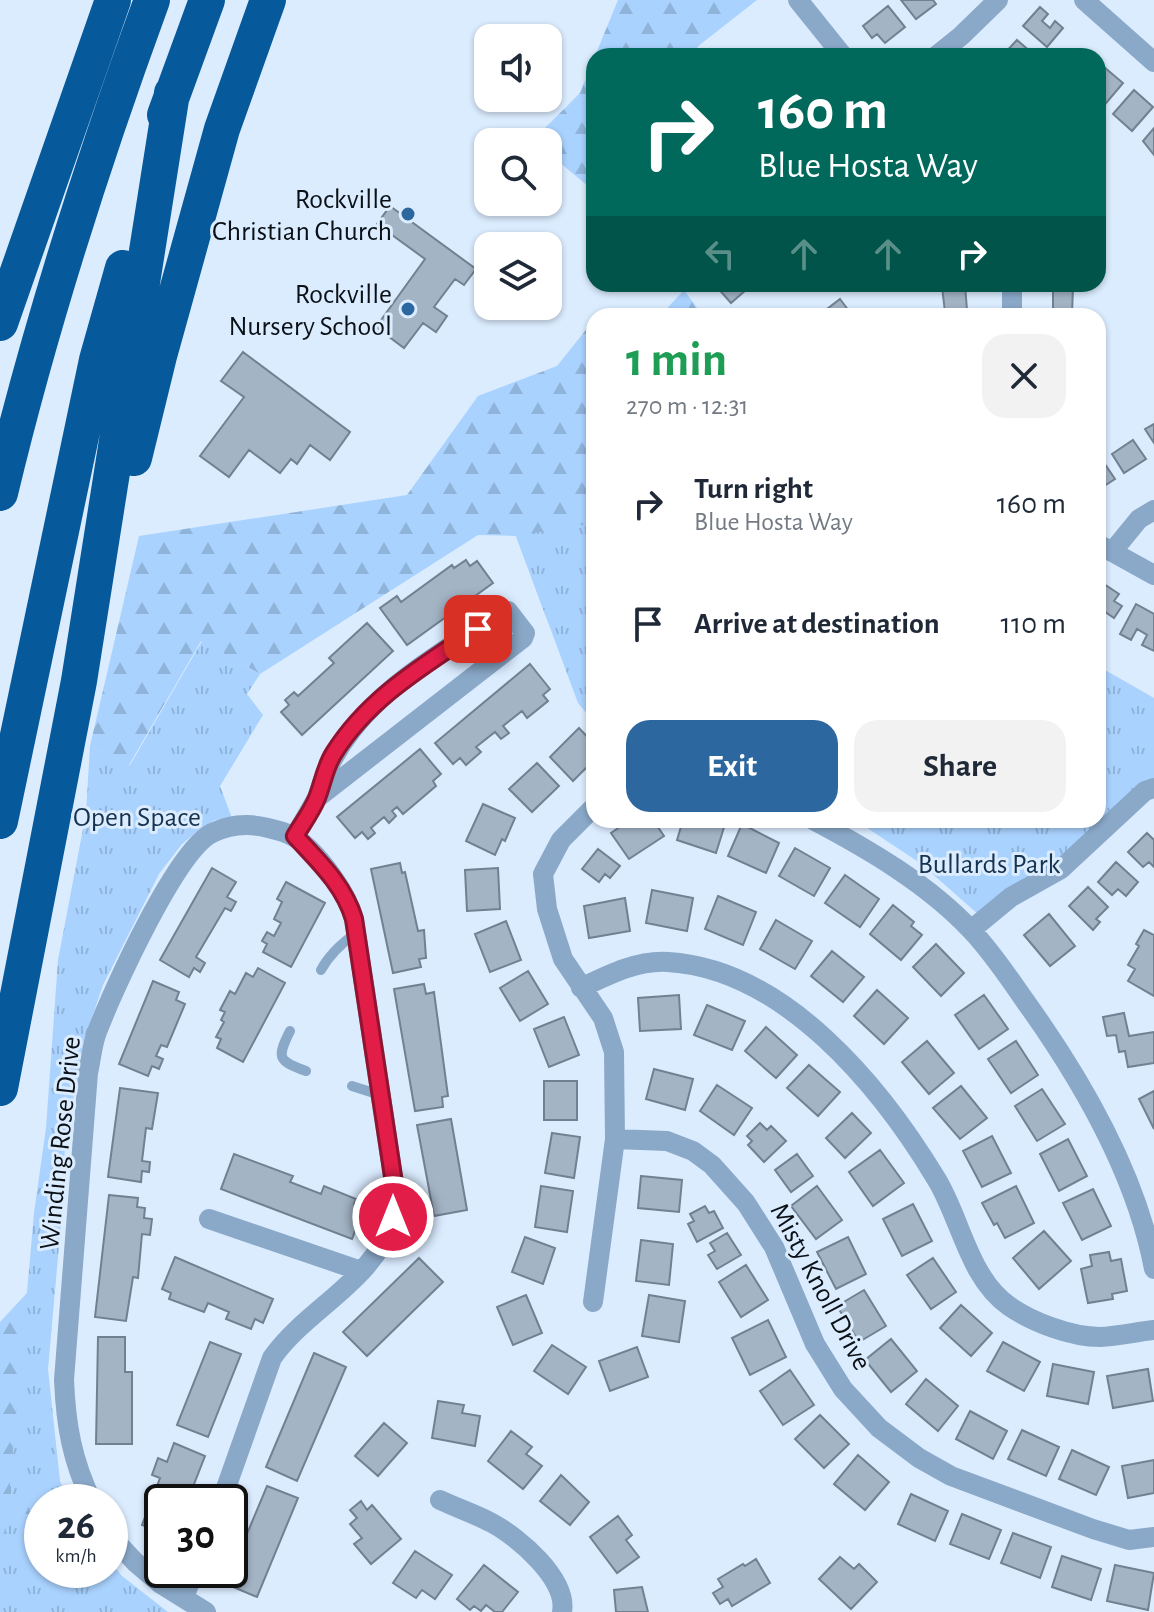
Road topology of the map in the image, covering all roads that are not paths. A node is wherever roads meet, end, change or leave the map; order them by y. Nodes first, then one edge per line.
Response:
1 (113, 0) edge
2 (152, 0) edge
3 (207, 0) edge
4 (268, 0) edge
5 (798, 0) edge
6 (998, 0) edge
7 (1084, 0) edge
8 (837, 48) edge
9 (946, 48) edge
10 (1154, 62) edge
11 (172, 93) junction
12 (0, 323) edge
13 (0, 493) edge
14 (1154, 510) edge
15 (1106, 547) edge
16 (1106, 549) edge
17 (1154, 575) edge
18 (79, 681) junction
19 (1154, 788) edge
20 (317, 798) junction
21 (586, 815) edge
22 (0, 821) edge
23 (1106, 827) edge
24 (826, 828) edge
25 (1105, 828) edge
26 (295, 836) junction
27 (971, 930) junction
28 (356, 933) junction
29 (321, 970) dead end
30 (581, 988) junction
31 (290, 1031) dead end
32 (306, 1071) dead end
33 (352, 1086) dead end
34 (0, 1088) edge
35 (380, 1095) junction
36 (615, 1139) junction
37 (209, 1219) dead end
38 (1154, 1269) edge
39 (361, 1271) junction
40 (593, 1302) dead end
41 (1154, 1330) edge
42 (83, 1484) edge
43 (227, 1484) edge
44 (440, 1500) dead end
45 (1154, 1537) edge
46 (128, 1554) edge
47 (188, 1588) edge
48 (184, 1597) junction
49 (206, 1612) edge
50 (562, 1612) edge

1 - 12 highway
2 - 13 highway
3 - 11 highway
4 - 18 highway
5 - 8 street
6 - 9 street
7 - 10 street
11 - 18 highway
11 - 22 highway
14 - 15 street
16 - 17 street
18 - 34 highway
19 - 23 street
20 - 20 street
20 - 26 street
21 - 30 street
24 - 27 street
25 - 27 street
26 - 28 street
26 - 42 street, Winding Rose Drive
27 - 38 street
28 - 29 lane
28 - 35 street
30 - 36 street
30 - 41 street
31 - 32 lane
33 - 35 lane
35 - 39 street
36 - 40 street
36 - 45 street, Misty Knoll Drive
37 - 39 street
39 - 43 street
44 - 50 street
46 - 48 street
47 - 48 street
48 - 49 street

